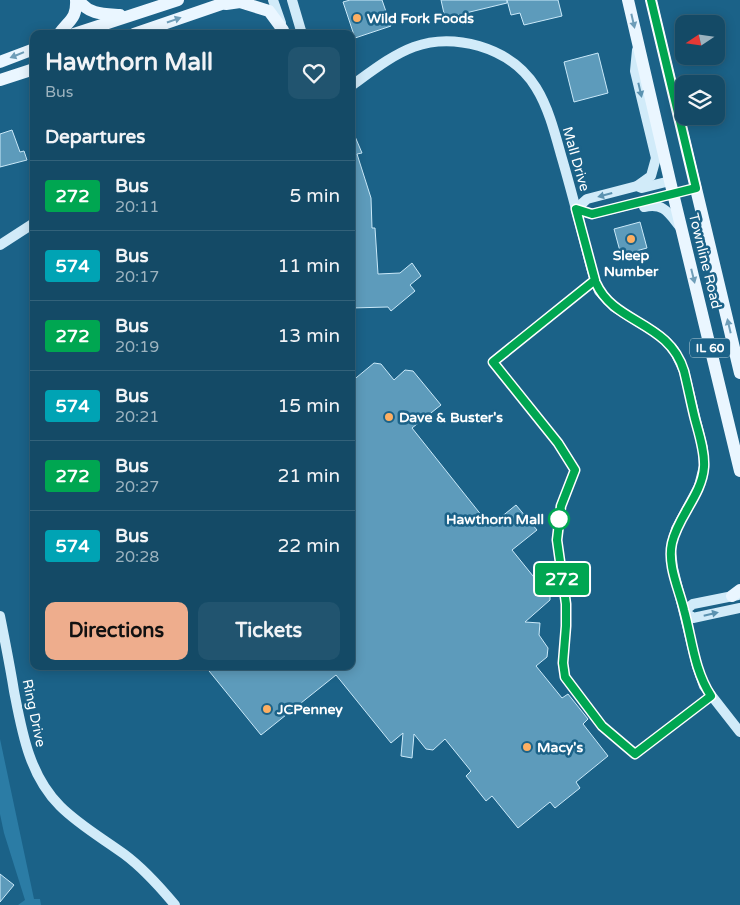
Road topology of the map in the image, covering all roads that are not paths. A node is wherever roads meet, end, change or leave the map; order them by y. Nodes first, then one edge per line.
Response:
1 (78, 0) edge
2 (178, 0) edge
3 (233, 0) edge
4 (273, 0) edge
5 (292, 0) edge
6 (628, 0) edge
7 (651, 0) edge
8 (213, 6) junction
9 (125, 16) junction
10 (62, 30) edge
11 (85, 30) edge
12 (145, 30) edge
13 (282, 30) edge
14 (282, 30) edge
15 (301, 30) edge
16 (638, 42) junction
17 (30, 50) edge
18 (0, 62) edge
19 (30, 70) edge
20 (0, 80) edge
21 (355, 83) edge
22 (670, 181) junction
23 (637, 186) junction
24 (673, 194) junction
25 (576, 209) junction
26 (604, 210) junction
27 (30, 226) edge
28 (681, 229) junction
29 (0, 245) edge
30 (740, 373) edge
31 (740, 471) edge
32 (737, 594) edge
33 (740, 608) edge
34 (684, 611) junction
35 (0, 616) edge
36 (740, 732) edge
37 (176, 905) edge

1 - 9 main road
1 - 10 main road
2 - 9 main road
3 - 8 main road
4 - 14 street
5 - 15 street
6 -> 16 main road, Townline Road / IL 60
30 -> 7 main road, Townline Road / IL 60
12 -> 8 main road
8 - 13 main road
9 - 11 main road
16 - 22 main road, Townline Road / IL 60
16 -> 23 street
17 -> 18 main road
19 - 20 main road
21 - 25 street, Mall Drive
22 - 23 street
22 - 24 main road, Townline Road / IL 60
23 -> 25 street
24 - 26 street
24 - 28 main road, Townline Road / IL 60
25 - 26 street
25 - 34 street, Mall Drive
26 - 28 street
27 - 29 street
28 -> 31 main road, Townline Road / IL 60
32 - 34 street
34 -> 33 street
34 - 36 street, Mall Drive
35 - 37 street, Ring Drive

